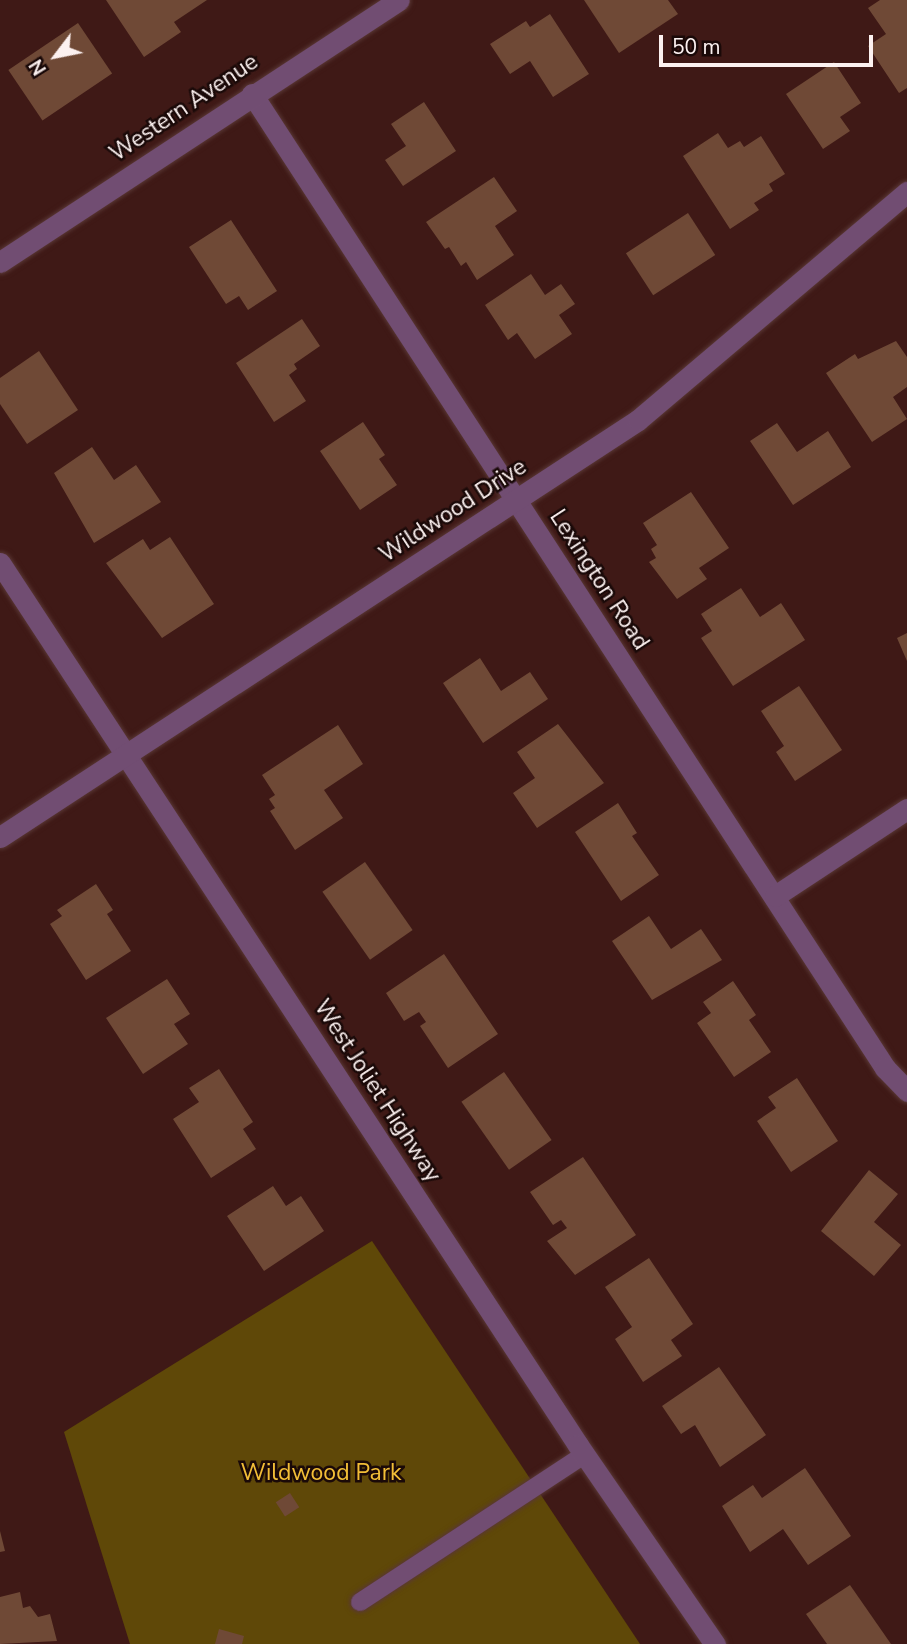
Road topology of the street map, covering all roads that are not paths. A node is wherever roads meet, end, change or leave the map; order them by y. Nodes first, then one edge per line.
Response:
1 (398, 0) edge
2 (252, 94) junction
3 (907, 192) edge
4 (0, 262) edge
5 (516, 501) junction
6 (0, 563) edge
7 (126, 756) junction
8 (907, 809) edge
9 (0, 836) edge
10 (775, 896) junction
11 (907, 1091) edge
12 (584, 1454) junction
13 (360, 1602) dead end
14 (716, 1644) edge

1 - 2 street, Western Avenue
2 - 4 street, Western Avenue
2 - 5 street, Lexington Road
3 - 5 street, Wildwood Drive
5 - 7 street, Wildwood Drive
5 - 10 street, Lexington Road
6 - 7 street, West Joliet Highway
7 - 9 street, Wildwood Drive
7 - 12 street, West Joliet Highway
8 - 10 street
10 - 11 street, Lexington Road
12 - 13 lane
12 - 14 street, West Joliet Highway

